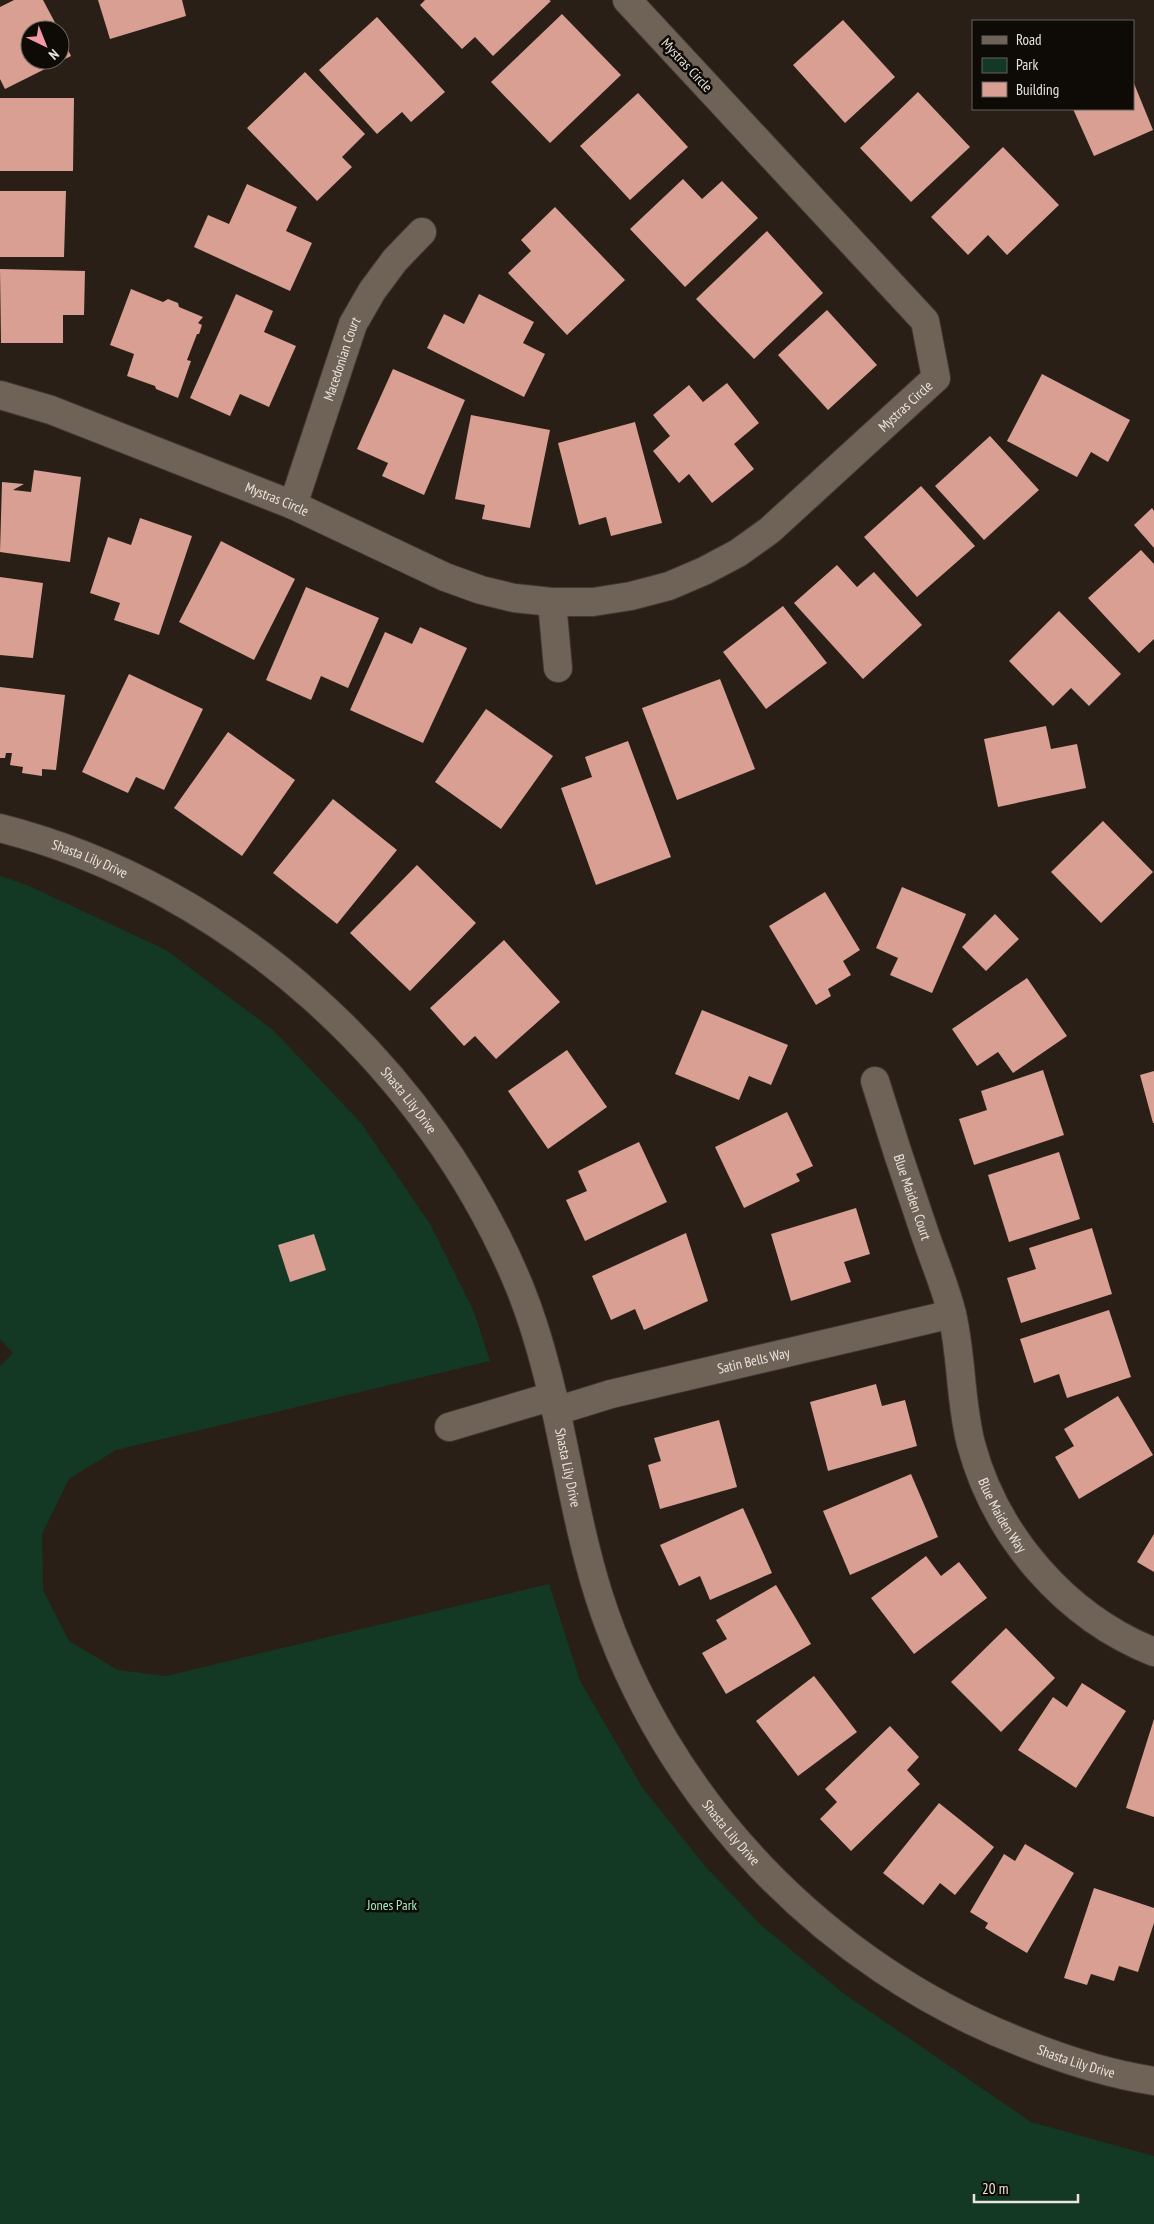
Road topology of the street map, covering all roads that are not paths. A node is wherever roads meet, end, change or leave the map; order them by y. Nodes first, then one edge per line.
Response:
1 (627, 0) edge
2 (422, 232) dead end
3 (0, 395) edge
4 (293, 504) junction
5 (552, 602) junction
6 (558, 668) dead end
7 (0, 828) edge
8 (875, 1081) dead end
9 (952, 1314) junction
10 (554, 1404) junction
11 (449, 1427) dead end
12 (1154, 1652) edge
13 (1154, 2081) edge

1 - 5 street, Mystras Circle
2 - 4 street, Macedonian Court
3 - 4 street, Mystras Circle
4 - 5 street, Mystras Circle
5 - 6 street
7 - 10 street, Shasta Lily Drive
8 - 9 street, Blue Maiden Court
9 - 10 street, Satin Bells Way
9 - 12 street, Blue Maiden Way
10 - 11 street, Satin Bells Way
10 - 13 street, Shasta Lily Drive

